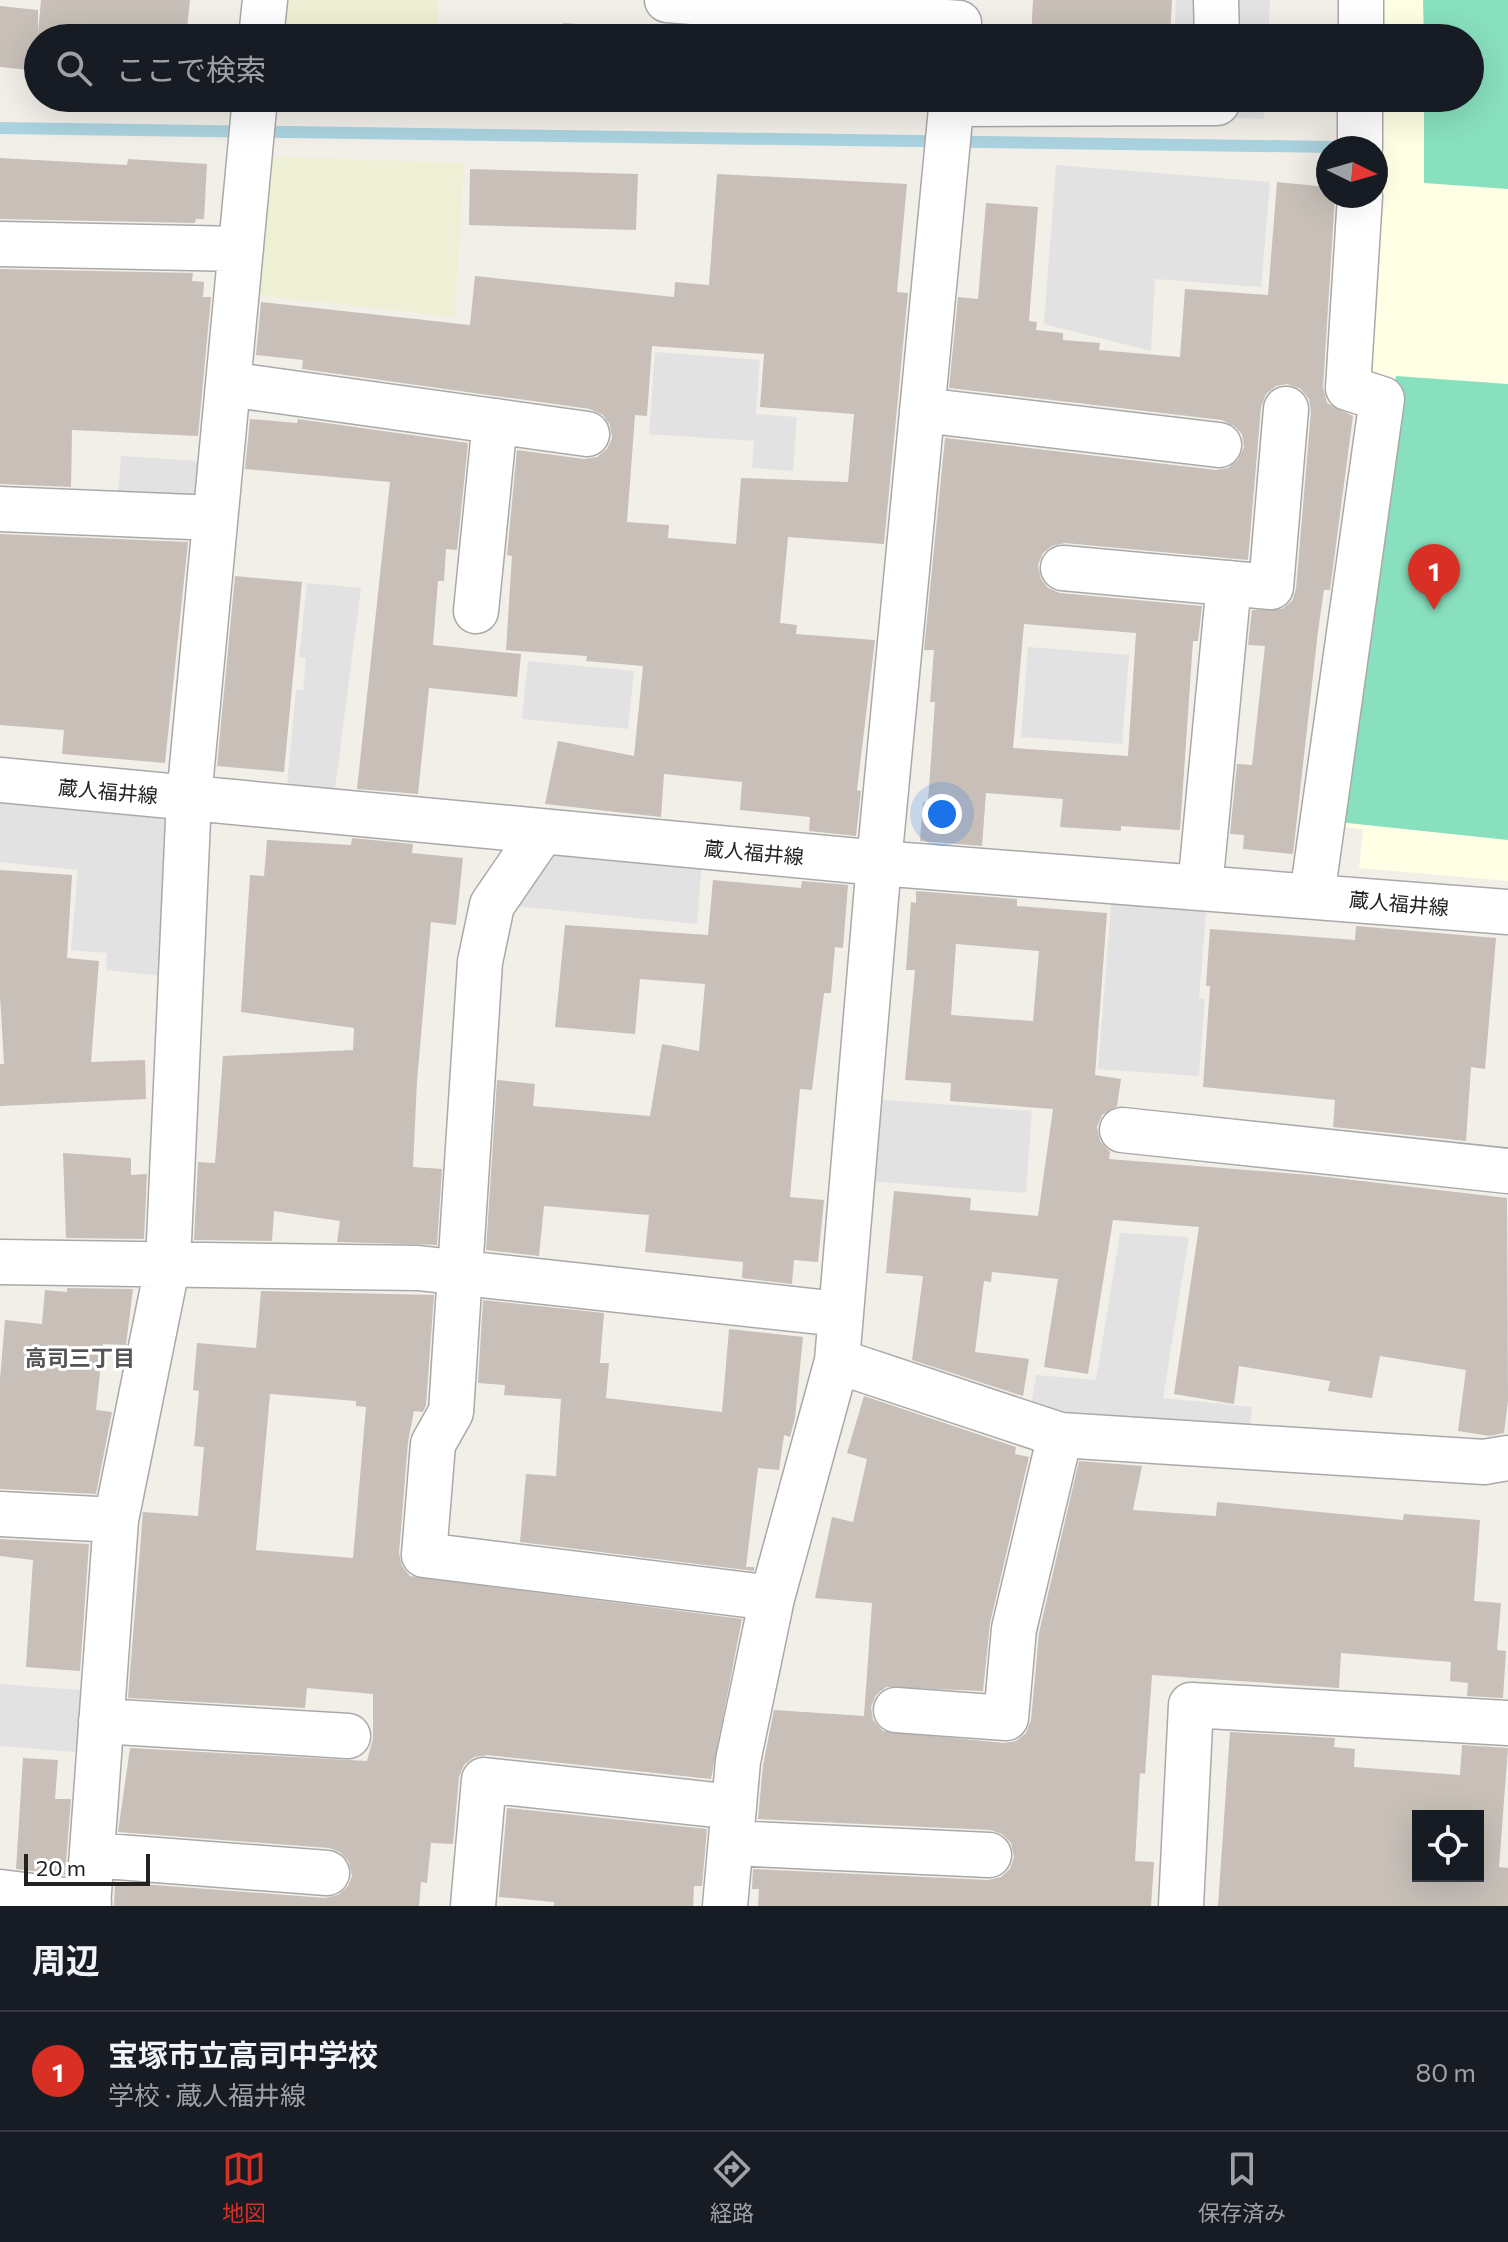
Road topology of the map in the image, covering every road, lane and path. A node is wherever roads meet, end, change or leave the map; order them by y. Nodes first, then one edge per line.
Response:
1 (265, 0) edge
2 (667, 0) edge
3 (1216, 0) edge
4 (1361, 0) edge
5 (722, 2) edge
6 (959, 20) edge
7 (262, 24) edge
8 (1217, 24) edge
9 (1361, 24) edge
10 (1090, 112) edge
11 (1360, 112) edge
12 (253, 120) edge
13 (949, 122) edge
14 (1360, 136) edge
15 (1359, 208) edge
16 (0, 244) edge
17 (241, 249) junction
18 (228, 384) junction
19 (1286, 409) dead end
20 (922, 410) junction
21 (495, 421) junction
22 (587, 434) dead end
23 (1219, 445) dead end
24 (0, 509) edge
25 (215, 518) junction
26 (1063, 568) dead end
27 (1229, 583) junction
28 (476, 611) dead end
29 (0, 780) edge
30 (189, 798) junction
31 (542, 832) junction
32 (879, 863) junction
33 (1200, 888) junction
34 (1312, 896) junction
35 (1508, 912) edge
36 (1122, 1130) dead end
37 (1508, 1171) edge
38 (0, 1262) edge
39 (168, 1263) junction
40 (459, 1272) junction
41 (839, 1314) junction
42 (837, 1361) junction
43 (1060, 1435) junction
44 (1508, 1458) edge
45 (0, 1514) edge
46 (116, 1520) junction
47 (772, 1598) junction
48 (896, 1710) dead end
49 (101, 1721) junction
50 (1508, 1723) edge
51 (348, 1736) dead end
52 (733, 1825) junction
53 (92, 1855) junction
54 (989, 1855) dead end
55 (327, 1873) dead end
56 (0, 1892) edge
57 (89, 1904) edge
58 (473, 1906) edge
59 (725, 1906) edge
60 (1181, 1906) edge

1 - 7 street
2 - 5 street
3 - 8 street
4 - 9 street
5 - 6 street
10 - 13 street
11 - 14 street
12 - 17 street
13 - 20 street
15 - 34 street
16 - 17 street
17 - 18 street
18 - 21 street
18 - 25 street
19 - 27 street
20 - 23 street
20 - 32 street
21 - 22 street
21 - 28 street
24 - 25 street
25 - 30 street
26 - 27 street
27 - 33 street
29 - 30 street, 蔵人福井線
30 - 31 street, 蔵人福井線
30 - 39 street
31 - 32 street, 蔵人福井線
31 - 40 street
32 - 33 street, 蔵人福井線
32 - 41 street
33 - 34 street, 蔵人福井線
34 - 35 street, 蔵人福井線
36 - 37 street
38 - 39 street
39 - 40 street
39 - 46 street
40 - 41 street
40 - 47 street
41 - 42 street
42 - 43 street
42 - 47 street
43 - 44 street
43 - 48 street
45 - 46 street
46 - 49 street
47 - 52 street
49 - 51 street
49 - 53 street
50 - 60 street
52 - 54 street
52 - 58 street
52 - 59 street
53 - 55 street
53 - 57 street
56 - 57 street

